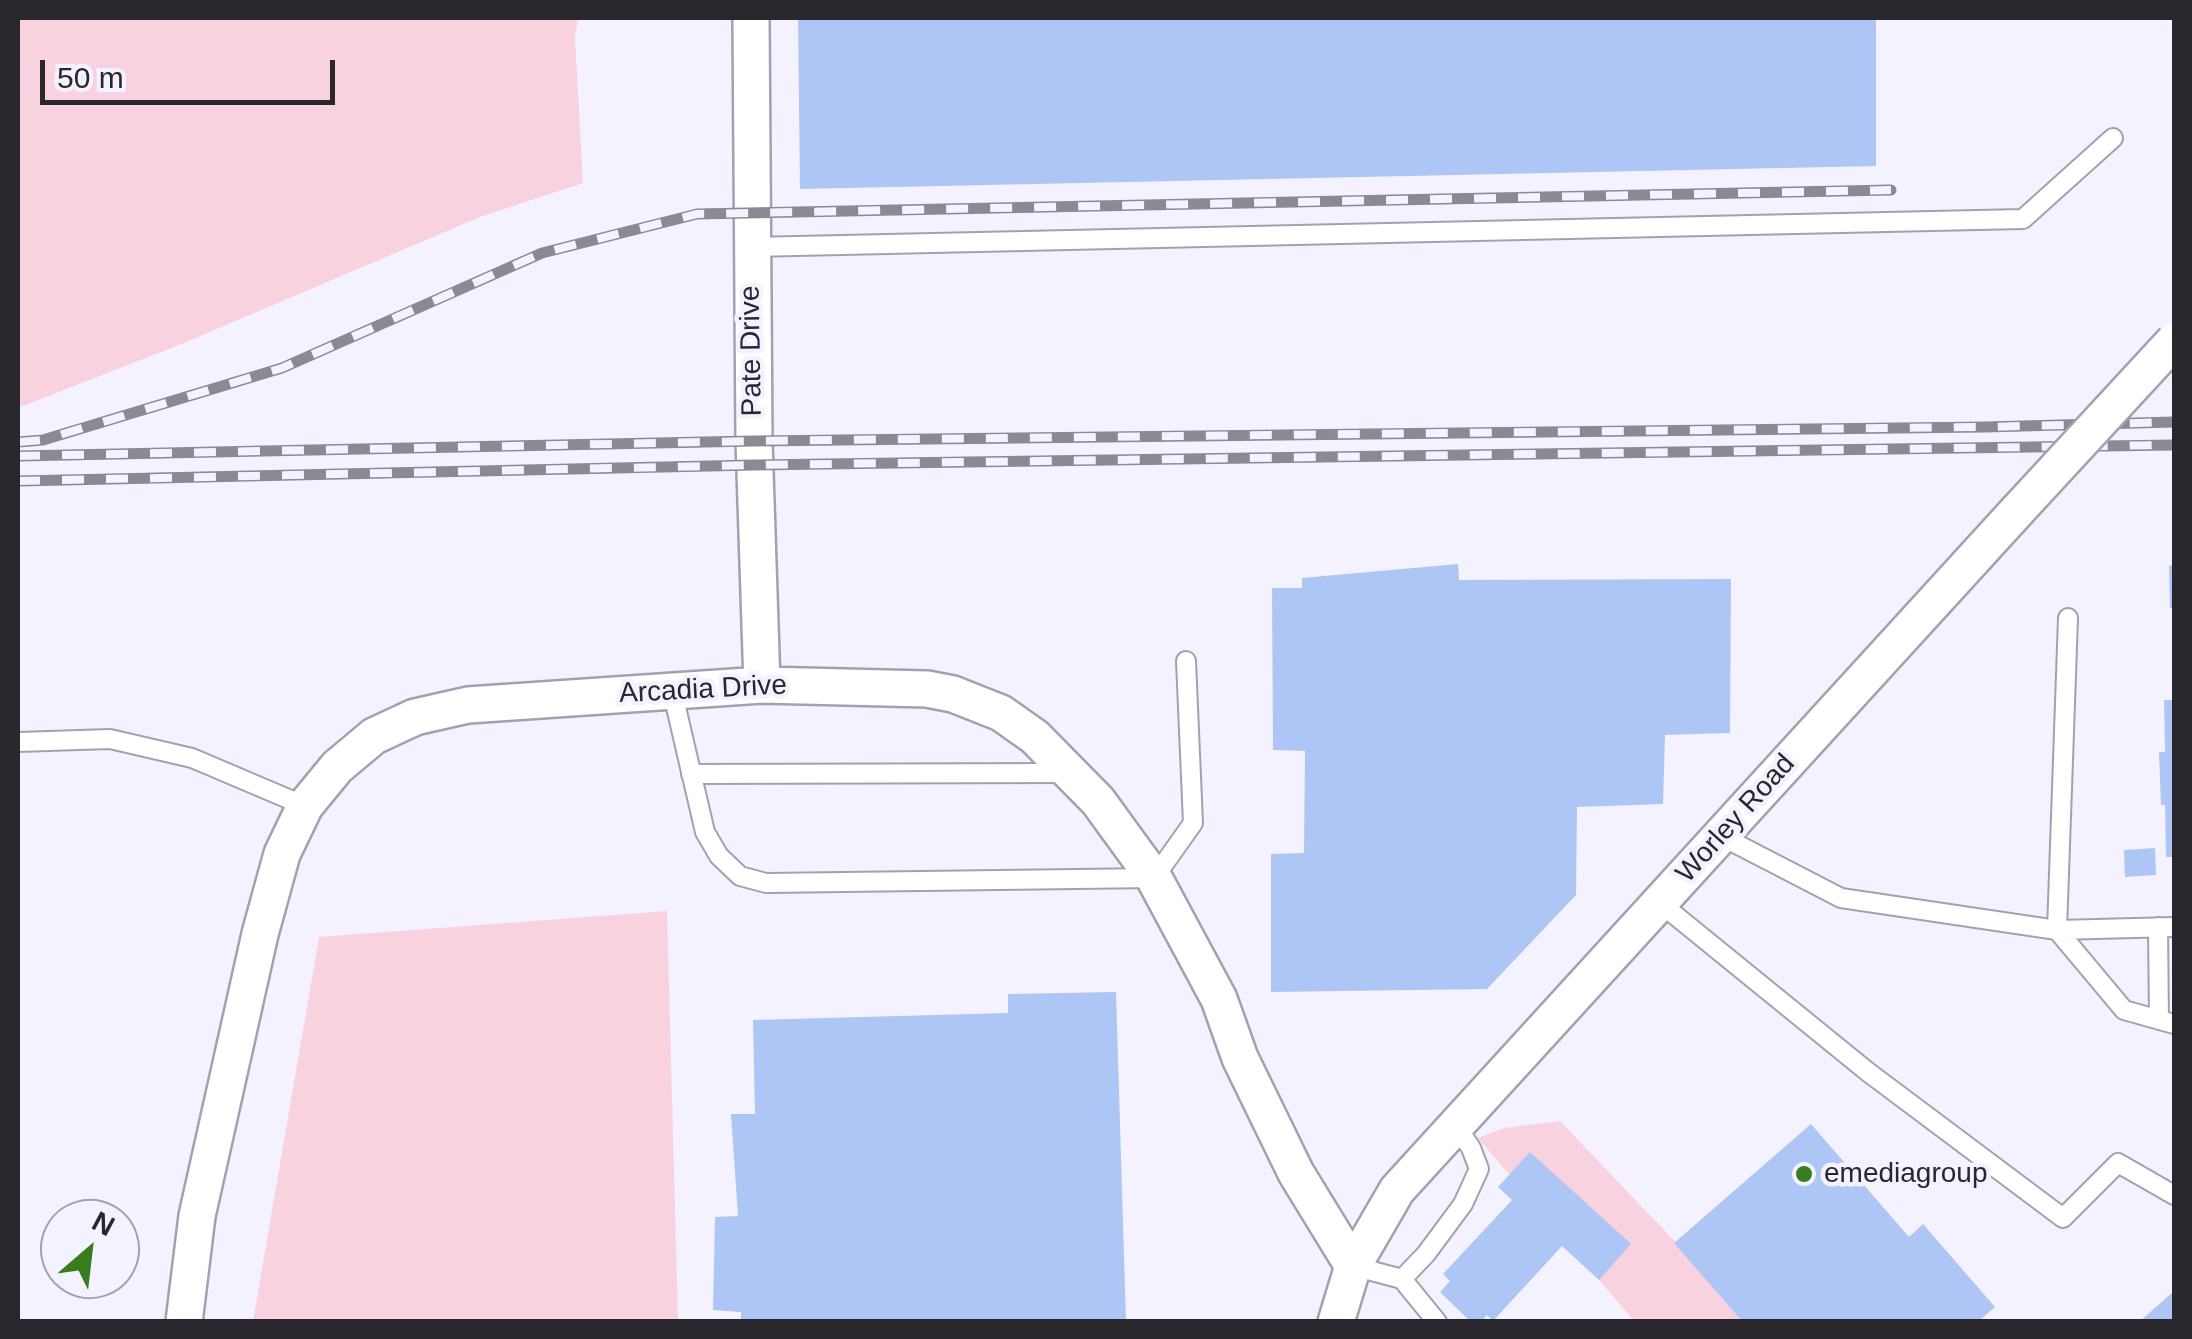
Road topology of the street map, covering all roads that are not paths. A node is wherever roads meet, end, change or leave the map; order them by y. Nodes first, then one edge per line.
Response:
1 (750, 18) edge
2 (2112, 138) dead end
3 (751, 247) junction
4 (2174, 341) edge
5 (2068, 618) dead end
6 (1186, 661) dead end
7 (762, 685) junction
8 (672, 690) junction
9 (18, 742) edge
10 (1071, 773) junction
11 (692, 774) junction
12 (305, 806) junction
13 (1721, 836) junction
14 (1154, 878) junction
15 (1660, 902) junction
16 (2166, 927) edge
17 (2057, 930) junction
18 (2167, 1022) edge
19 (1457, 1126) junction
20 (2174, 1195) edge
21 (1352, 1266) junction
22 (1402, 1279) junction
23 (184, 1322) edge
24 (1336, 1322) edge
25 (1438, 1322) edge

1 - 3 street, Pate Drive
2 - 3 lane
3 - 7 street, Pate Drive
4 - 13 street, Worley Road, bridge
5 - 17 lane
6 - 14 lane
7 - 8 street, Arcadia Drive
7 - 10 street, Arcadia Drive
8 - 11 lane
8 - 12 street, Arcadia Drive
9 - 12 lane
10 - 11 lane
10 - 14 street, Arcadia Drive
11 - 14 lane
12 - 23 street, Arcadia Drive
13 - 15 street, Worley Road
13 - 17 lane
14 - 21 street, Arcadia Drive
15 - 19 street, Worley Road
15 - 20 lane
16 - 17 lane
16 - 18 lane
17 - 18 lane
19 - 21 street, Worley Road
19 - 22 lane
21 - 22 lane
21 - 24 street, Worley Road
22 - 25 lane

